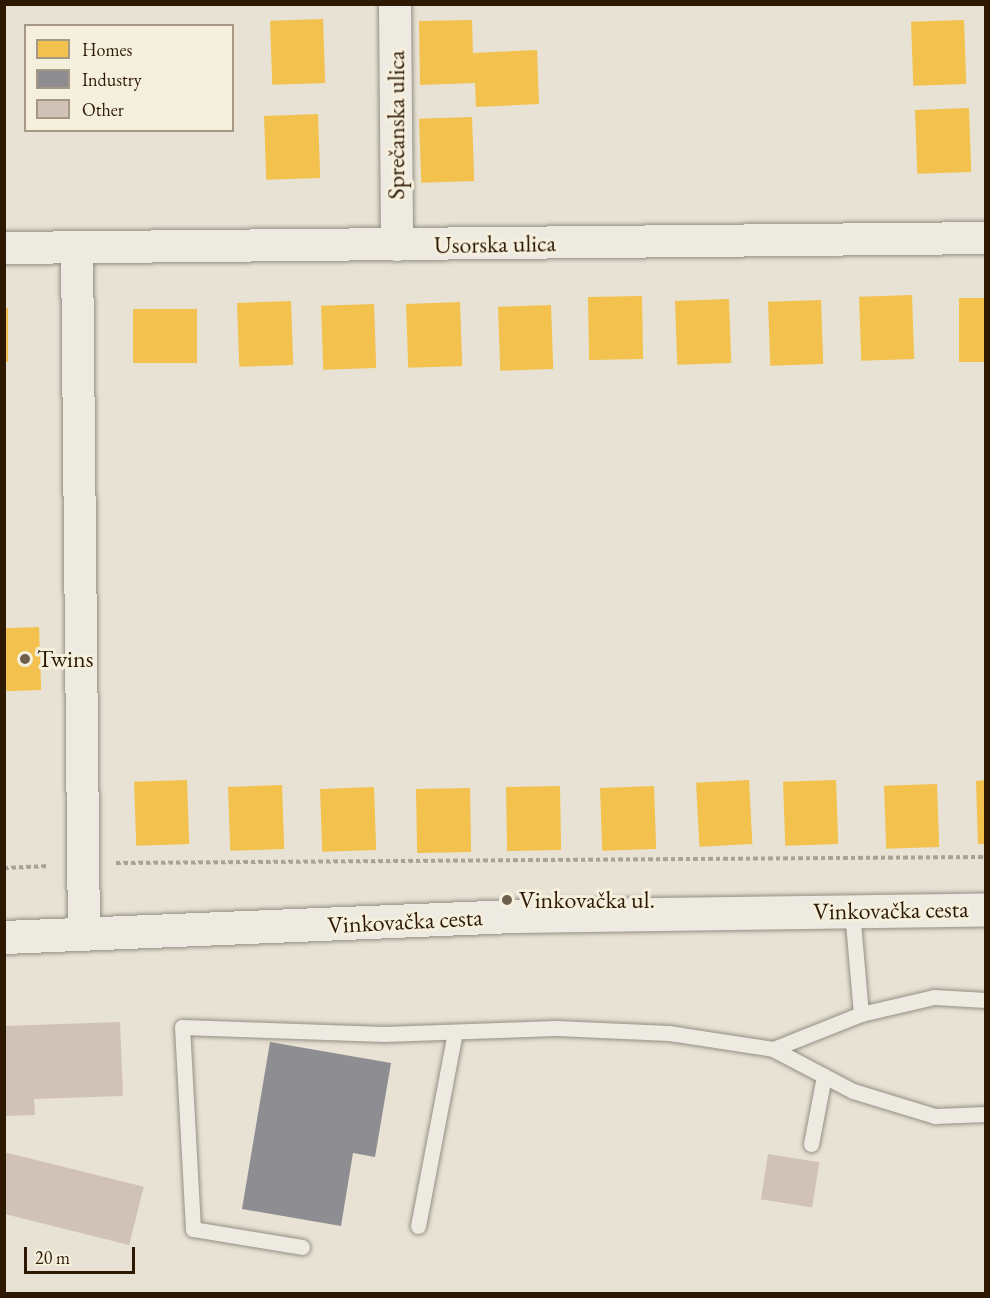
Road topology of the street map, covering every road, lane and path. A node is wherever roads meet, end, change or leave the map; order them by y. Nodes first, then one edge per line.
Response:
1 (395, 4) edge
2 (986, 238) edge
3 (397, 245) junction
4 (77, 247) junction
5 (4, 248) edge
6 (986, 856) edge
7 (83, 863) junction
8 (4, 868) edge
9 (986, 909) edge
10 (852, 910) junction
11 (84, 935) junction
12 (4, 937) edge
13 (986, 1000) edge
14 (861, 1014) junction
15 (455, 1032) junction
16 (773, 1049) junction
17 (824, 1076) junction
18 (986, 1114) edge
19 (811, 1144) dead end
20 (418, 1226) dead end
21 (302, 1247) dead end

1 - 3 street, Sprečanska ulica
2 - 3 street, Usorska ulica
3 - 4 street, Usorska ulica
4 - 5 street, Usorska ulica
4 - 7 street
6 - 7 path
7 - 8 path
7 - 11 street
9 - 10 main road, Vinkovačka cesta
10 - 11 main road, Vinkovačka cesta
10 - 14 lane
11 - 12 main road, Vinkovačka cesta
13 - 14 lane
14 - 16 lane
15 - 16 lane
15 - 20 lane
15 - 21 lane
16 - 17 lane
17 - 18 lane
17 - 19 lane

